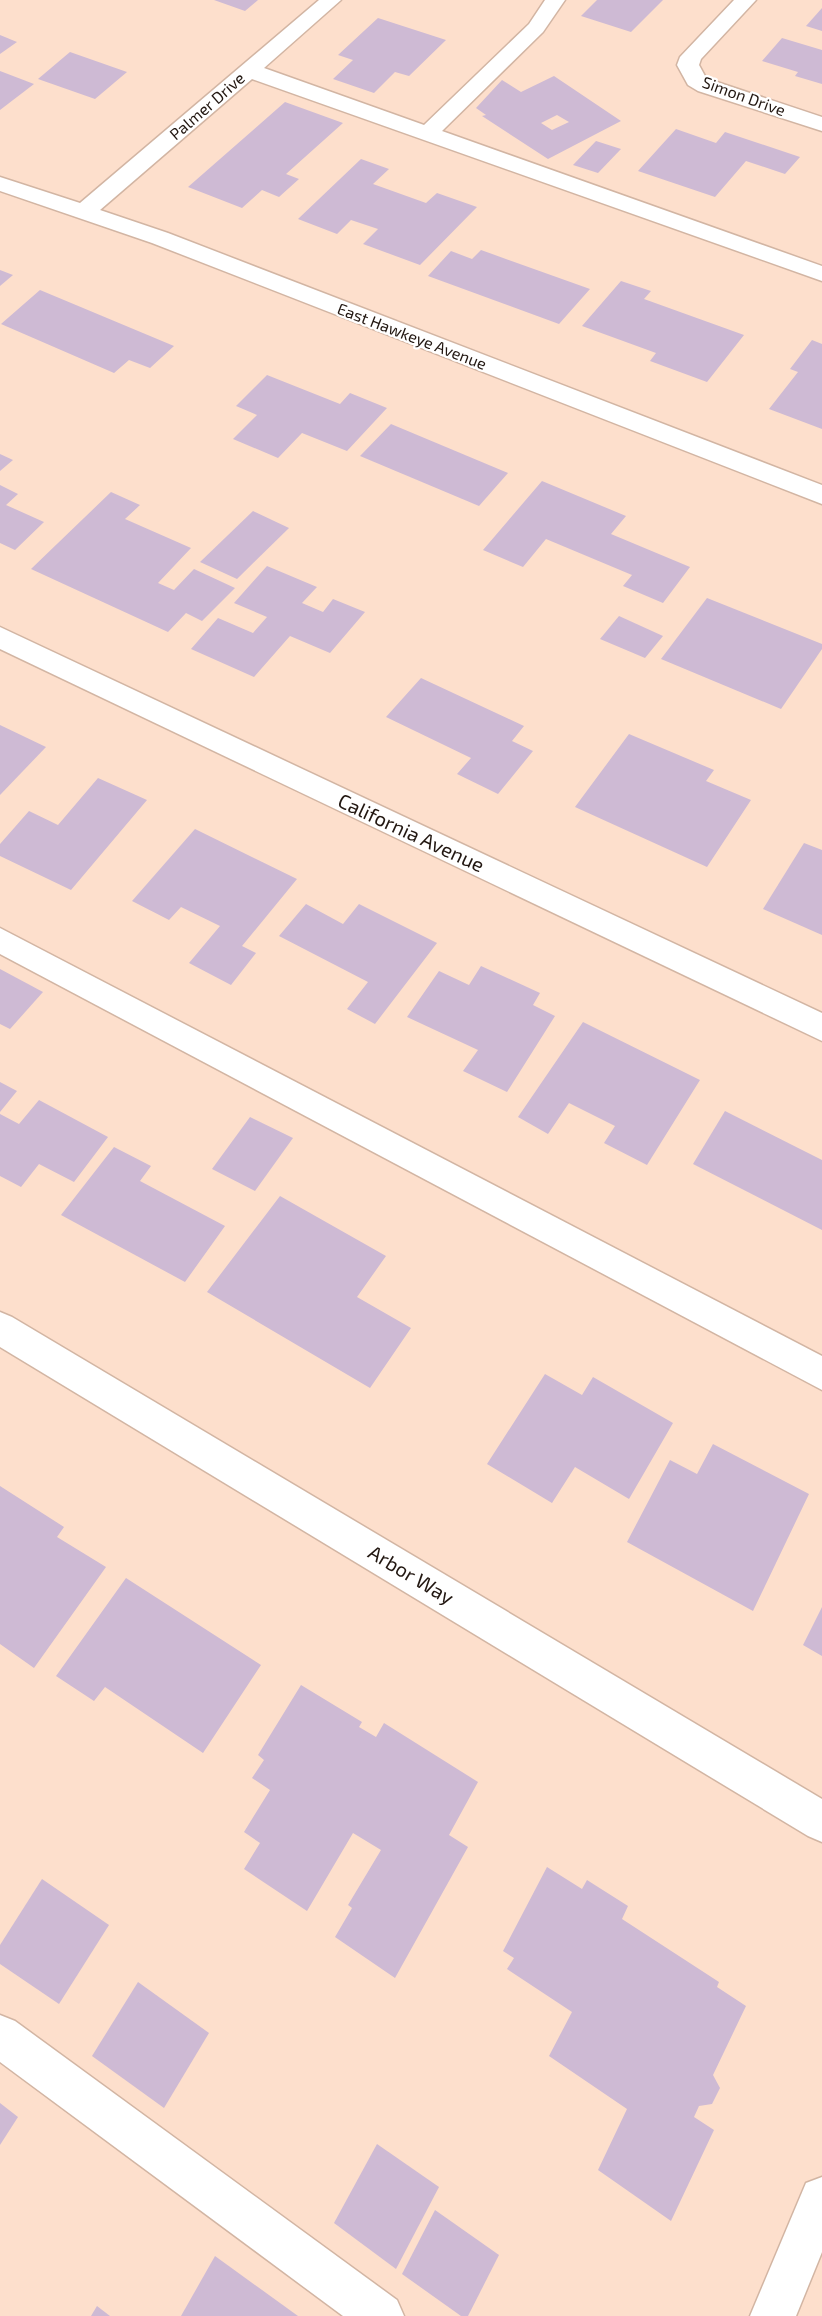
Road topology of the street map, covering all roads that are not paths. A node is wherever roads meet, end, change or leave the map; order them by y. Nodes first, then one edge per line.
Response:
1 (331, 0) edge
2 (555, 0) edge
3 (746, 0) edge
4 (248, 70) junction
5 (822, 124) edge
6 (427, 134) junction
7 (0, 183) edge
8 (84, 212) junction
9 (822, 274) edge
10 (822, 495) edge
11 (0, 637) edge
12 (0, 940) edge
13 (822, 1028) edge
14 (0, 1328) edge
15 (822, 1374) edge
16 (822, 1822) edge
17 (0, 2036) edge
18 (822, 2199) edge
19 (381, 2316) edge
20 (773, 2316) edge

1 - 4 street, Palmer Drive
2 - 6 street
3 - 5 street, Simon Drive
4 - 6 street
4 - 8 street, Palmer Drive
6 - 9 street
7 - 8 street, East Hawkeye Avenue
8 - 10 street, East Hawkeye Avenue
11 - 13 street, California Avenue
12 - 15 street
14 - 16 street, Arbor Way
17 - 19 street
18 - 20 street

